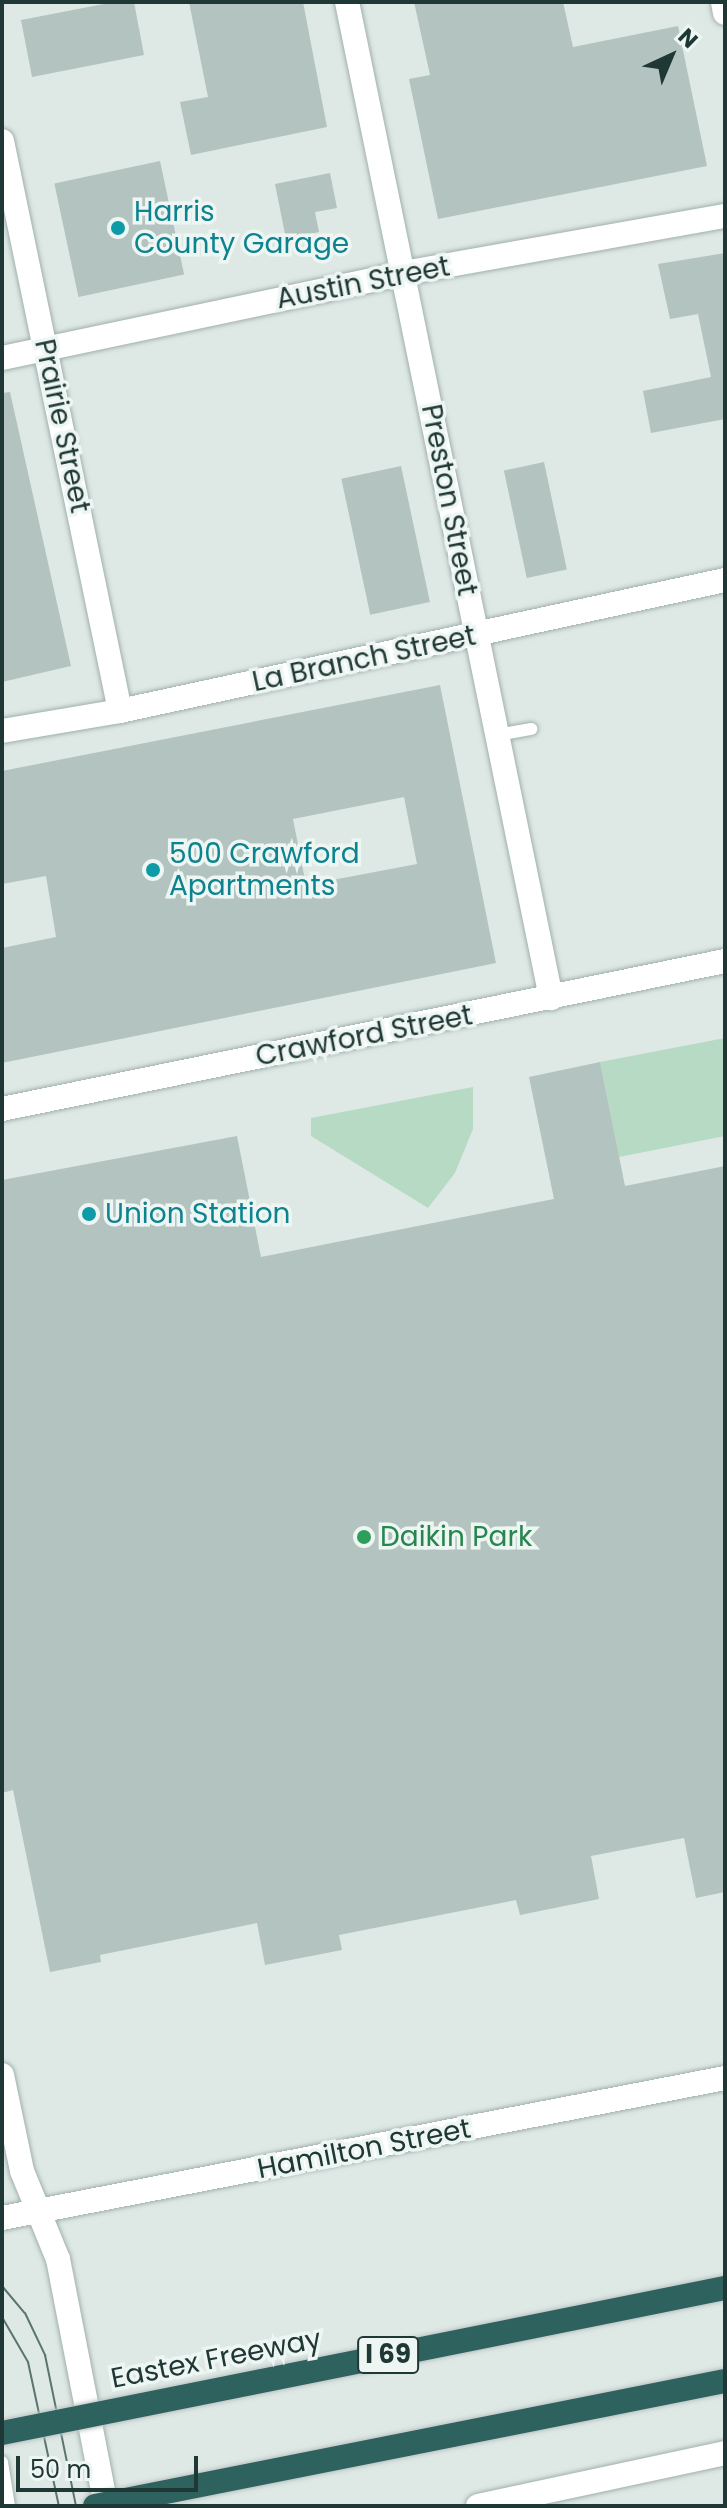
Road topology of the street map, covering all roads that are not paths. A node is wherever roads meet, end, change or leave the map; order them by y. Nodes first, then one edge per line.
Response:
1 (347, 2) edge
2 (723, 2) edge
3 (725, 13) edge
4 (2, 141) edge
5 (725, 216) edge
6 (404, 273) junction
7 (45, 348) junction
8 (2, 358) edge
9 (725, 580) edge
10 (476, 636) junction
11 (120, 711) junction
12 (531, 729) dead end
13 (2, 731) edge
14 (497, 735) junction
15 (725, 961) edge
16 (551, 998) junction
17 (2, 1109) edge
18 (2, 2075) edge
19 (725, 2078) edge
20 (38, 2211) junction
21 (2, 2218) edge
22 (725, 2288) edge
23 (725, 2381) edge
24 (2, 2433) edge
25 (725, 2453) edge
26 (2, 2462) edge
27 (9, 2506) edge
28 (95, 2506) edge
29 (106, 2506) edge
30 (478, 2506) edge

1 - 6 street, Preston Street
2 - 3 street
4 - 7 street, Prairie Street
5 - 6 street, Austin Street
6 - 7 street, Austin Street
6 - 10 street, Preston Street
7 - 8 street, Austin Street
7 - 11 street, Prairie Street
9 - 10 street, La Branch Street
10 - 11 street, La Branch Street
10 - 14 street, Preston Street
11 - 13 street, La Branch Street
12 - 14 lane
14 - 16 street, Preston Street
15 - 16 street, Crawford Street
16 - 17 street, Crawford Street
18 - 20 street
19 - 20 street, Hamilton Street
20 - 21 street, Hamilton Street
20 - 29 street
22 - 24 highway, Eastex Freeway / I 69, bridge
23 - 28 highway, bridge
25 - 30 street
26 - 27 lane

